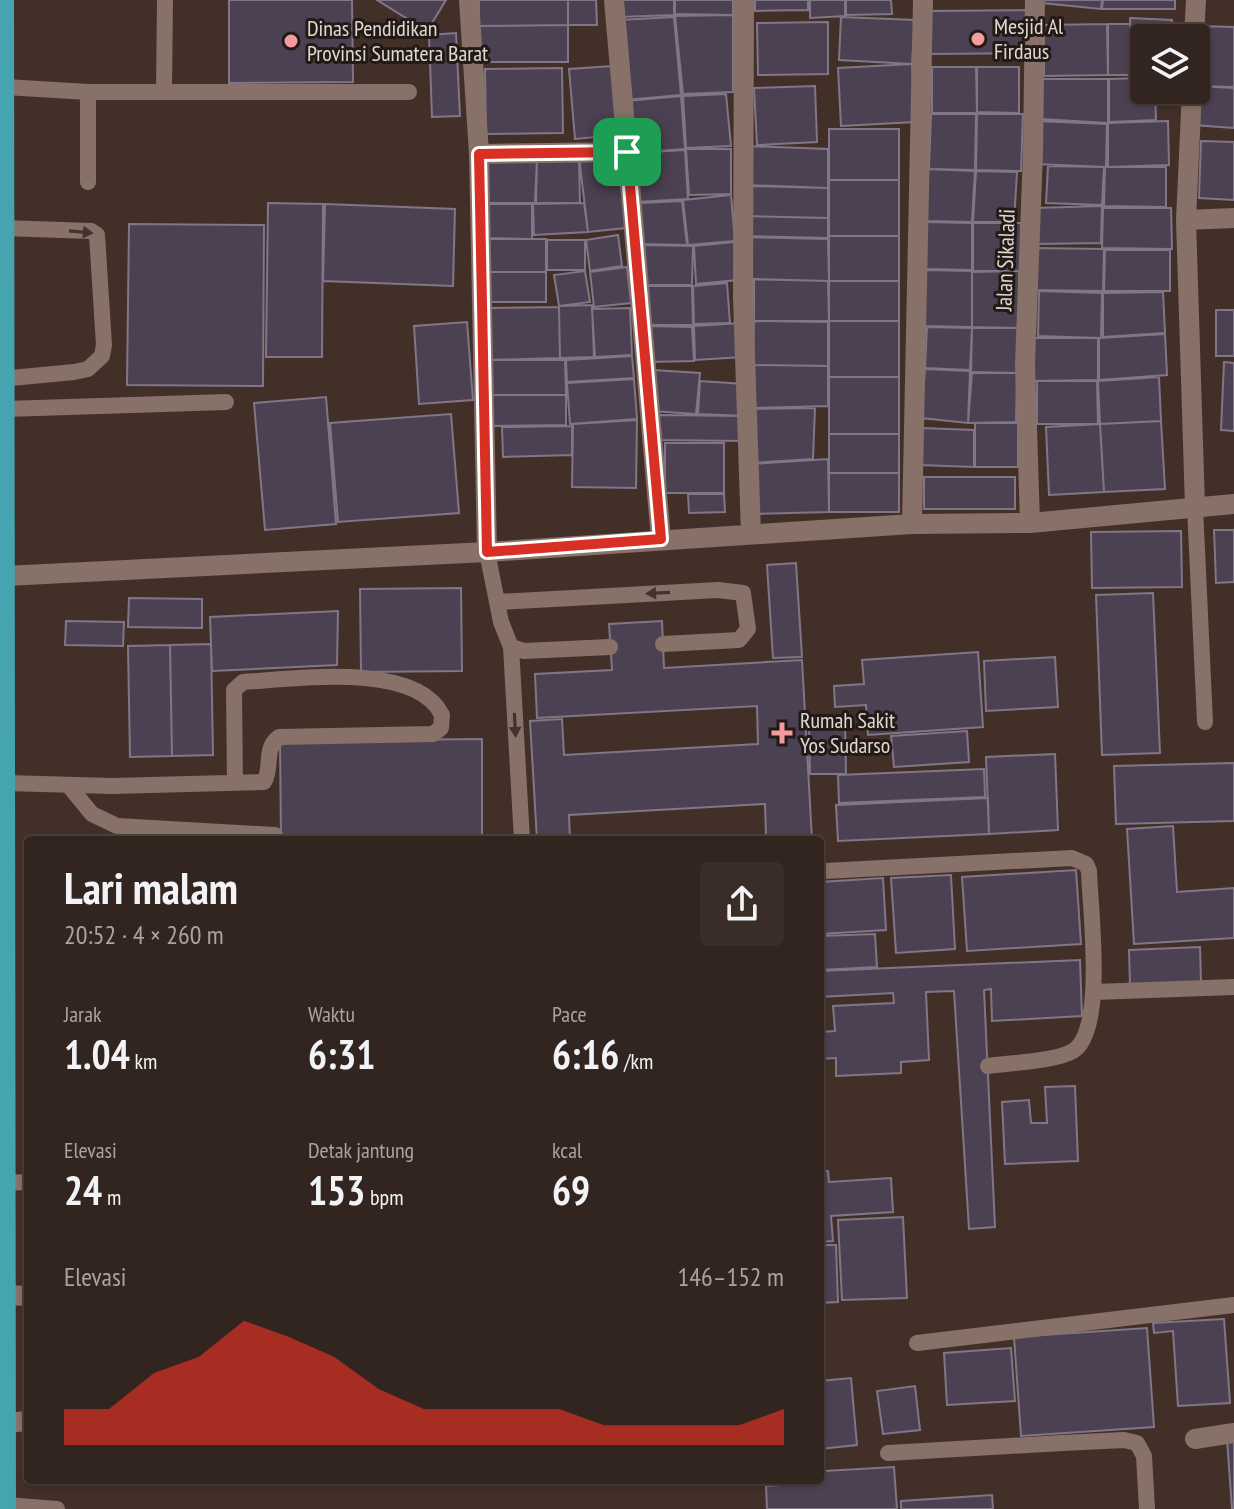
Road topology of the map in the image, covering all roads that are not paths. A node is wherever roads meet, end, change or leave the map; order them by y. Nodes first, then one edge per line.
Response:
1 (4, 0) edge
2 (165, 0) edge
3 (469, 0) edge
4 (614, 0) edge
5 (744, 0) edge
6 (923, 0) edge
7 (1035, 0) edge
8 (1196, 0) edge
9 (1195, 24) edge
10 (5, 87) junction
11 (88, 92) junction
12 (164, 92) junction
13 (409, 92) dead end
14 (1191, 104) edge
15 (627, 152) junction
16 (479, 154) junction
17 (88, 182) dead end
18 (1234, 218) edge
19 (1186, 220) junction
20 (3, 228) junction
21 (2, 379) edge
22 (226, 402) dead end
23 (6, 409) junction
24 (1234, 504) edge
25 (1195, 507) junction
26 (1030, 523) junction
27 (912, 524) junction
28 (751, 534) junction
29 (661, 539) junction
30 (487, 552) junction
31 (5, 576) junction
32 (498, 602) junction
33 (663, 644) dead end
34 (511, 647) junction
35 (610, 647) dead end
36 (2, 661) edge
37 (1205, 722) dead end
38 (235, 782) junction
39 (3, 783) edge
40 (69, 786) junction
41 (275, 835) dead end
42 (522, 836) edge
43 (825, 871) dead end
44 (1234, 987) edge
45 (1095, 992) junction
46 (988, 1066) dead end
47 (2, 1094) edge
48 (24, 1182) edge
49 (5, 1183) junction
50 (6, 1295) junction
51 (24, 1296) edge
52 (1234, 1305) edge
53 (917, 1343) dead end
54 (24, 1421) edge
55 (6, 1423) junction
56 (1234, 1433) edge
57 (1195, 1439) dead end
58 (888, 1453) dead end
59 (3, 1465) edge
60 (6, 1507) edge
61 (57, 1509) edge
62 (1147, 1509) edge

1 - 10 main road
2 - 12 lane
3 - 16 street
4 - 15 street
5 - 28 street
6 - 27 street
7 - 26 street, Jalan Sikaladi
8 - 9 street
10 - 11 lane
10 - 20 main road
11 - 12 lane
11 - 17 lane
12 - 13 lane
14 - 19 street
15 - 16 street
15 - 29 street
16 - 30 street
18 - 19 street
19 - 25 street
20 - 21 main road
20 -> 21 lane
21 - 23 main road
22 - 23 lane
23 - 31 main road
24 - 25 street
25 - 26 street
25 - 37 lane
26 - 27 street
27 - 28 street
28 - 29 street
29 - 30 street
30 - 31 street
30 - 32 lane
31 - 36 main road
33 -> 32 lane
32 - 34 lane
34 - 35 lane
34 -> 42 lane
36 - 39 main road
38 - 38 lane
38 - 40 lane
39 - 40 lane
39 - 47 main road
40 - 41 lane
43 - 45 lane
44 - 45 lane
45 - 46 lane
47 - 49 main road
48 - 49 lane
49 - 50 main road
50 - 51 street
50 - 55 main road
52 - 53 lane
54 - 55 street
55 - 59 main road
56 - 57 street
58 - 62 lane
59 - 60 main road
60 - 61 lane

